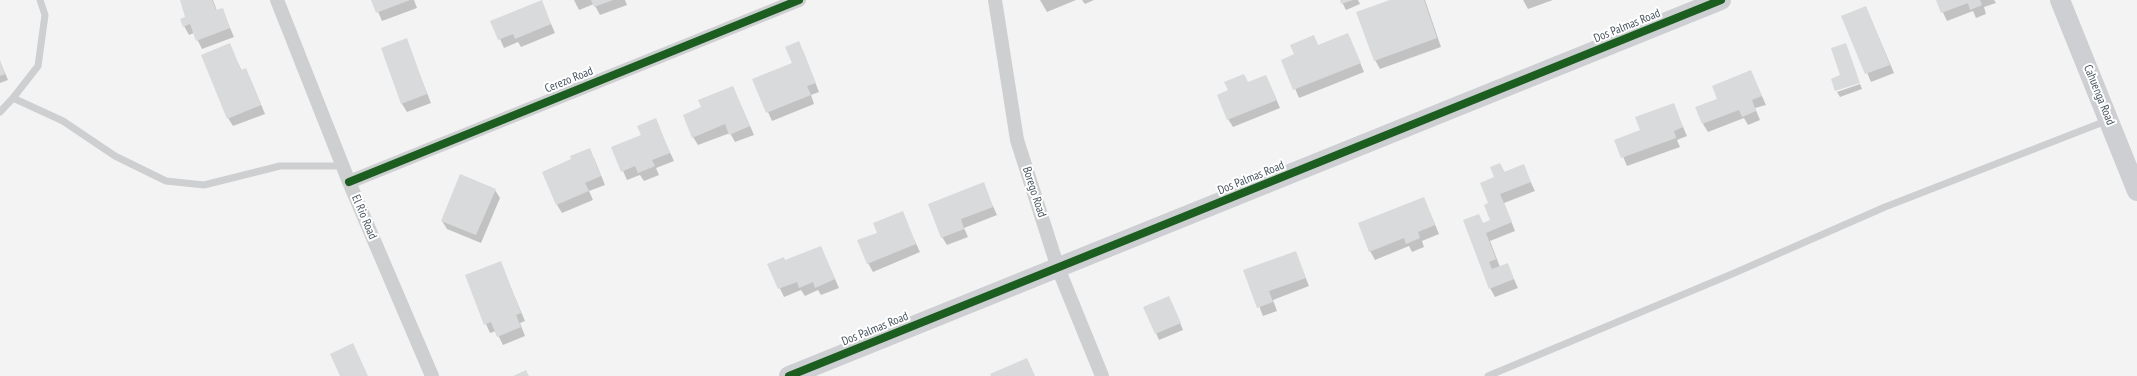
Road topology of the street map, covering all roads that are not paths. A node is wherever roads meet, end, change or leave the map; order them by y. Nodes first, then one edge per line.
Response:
1 (40, 0) edge
2 (277, 0) edge
3 (799, 0) edge
4 (995, 0) edge
5 (1721, 0) edge
6 (2060, 0) edge
7 (13, 98) junction
8 (0, 112) edge
9 (2109, 120) junction
10 (343, 166) junction
11 (349, 182) junction
12 (2137, 191) edge
13 (1058, 268) junction
14 (432, 376) edge
15 (789, 376) edge
16 (1102, 376) edge
17 (1488, 376) edge

1 - 7 lane
2 - 10 street, El Rio Road
3 - 11 street, Cerezo Road
4 - 13 street, Borego Road
5 - 13 street, Dos Palmas Road
6 - 9 street, Cahuenga Road
7 - 8 lane
7 - 10 lane
9 - 12 street, Cahuenga Road
9 - 17 lane
10 - 11 street, El Rio Road
11 - 14 street, El Rio Road
13 - 15 street, Dos Palmas Road
13 - 16 street, Borego Road

